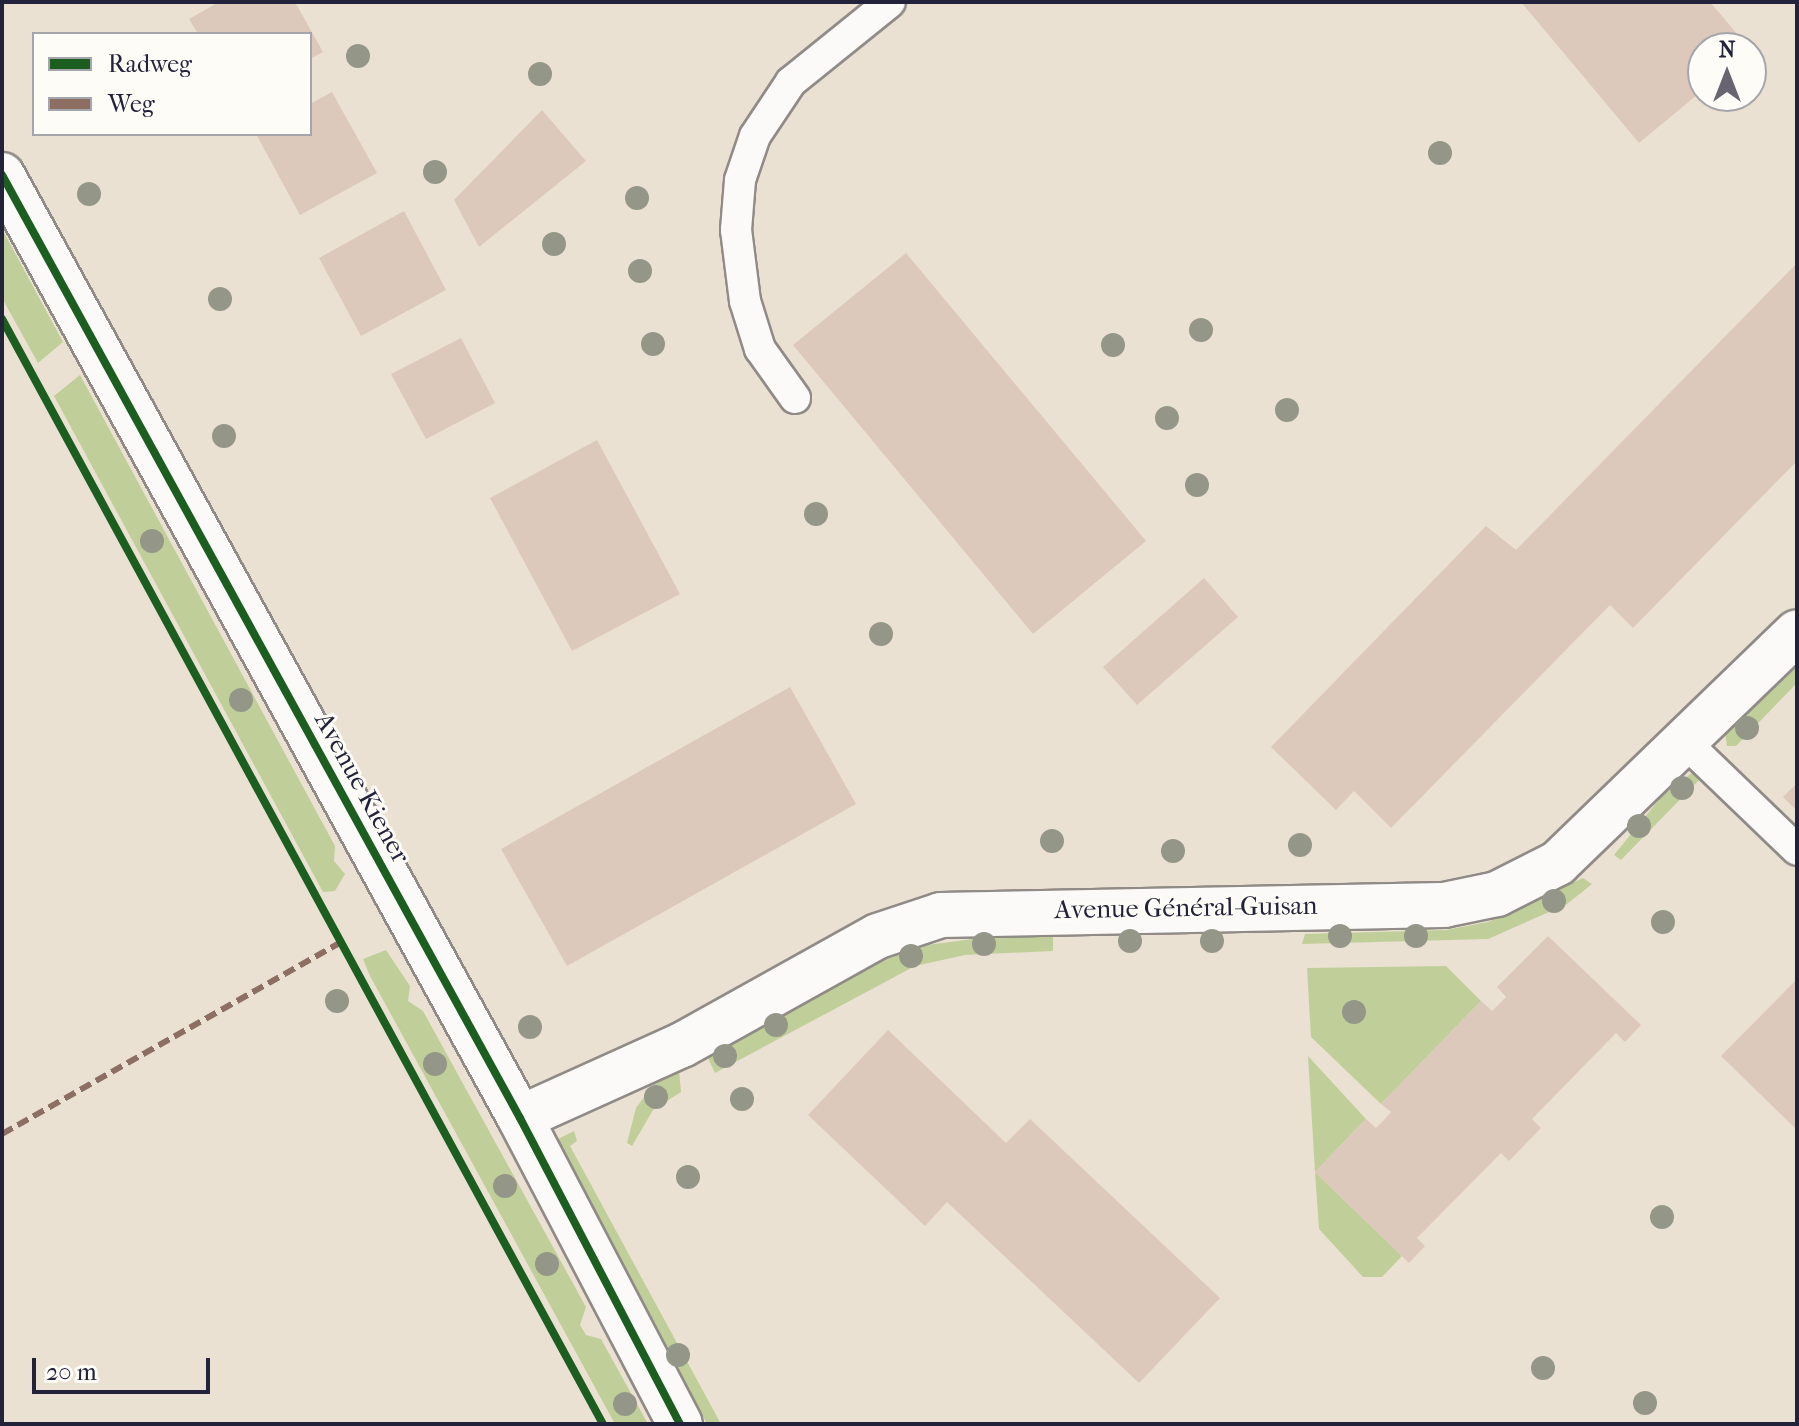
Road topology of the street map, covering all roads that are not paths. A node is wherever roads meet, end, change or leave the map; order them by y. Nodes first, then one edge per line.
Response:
1 (890, 2) edge
2 (2, 175) edge
3 (795, 398) dead end
4 (1797, 632) edge
5 (1686, 743) junction
6 (1797, 850) edge
7 (520, 1118) junction
8 (680, 1424) edge

1 - 3 lane
2 - 7 street, Avenue Kiener
4 - 5 street, Avenue Général-Guisan
5 - 6 lane
5 - 7 street, Avenue Général-Guisan
7 - 8 street, Avenue Kiener

